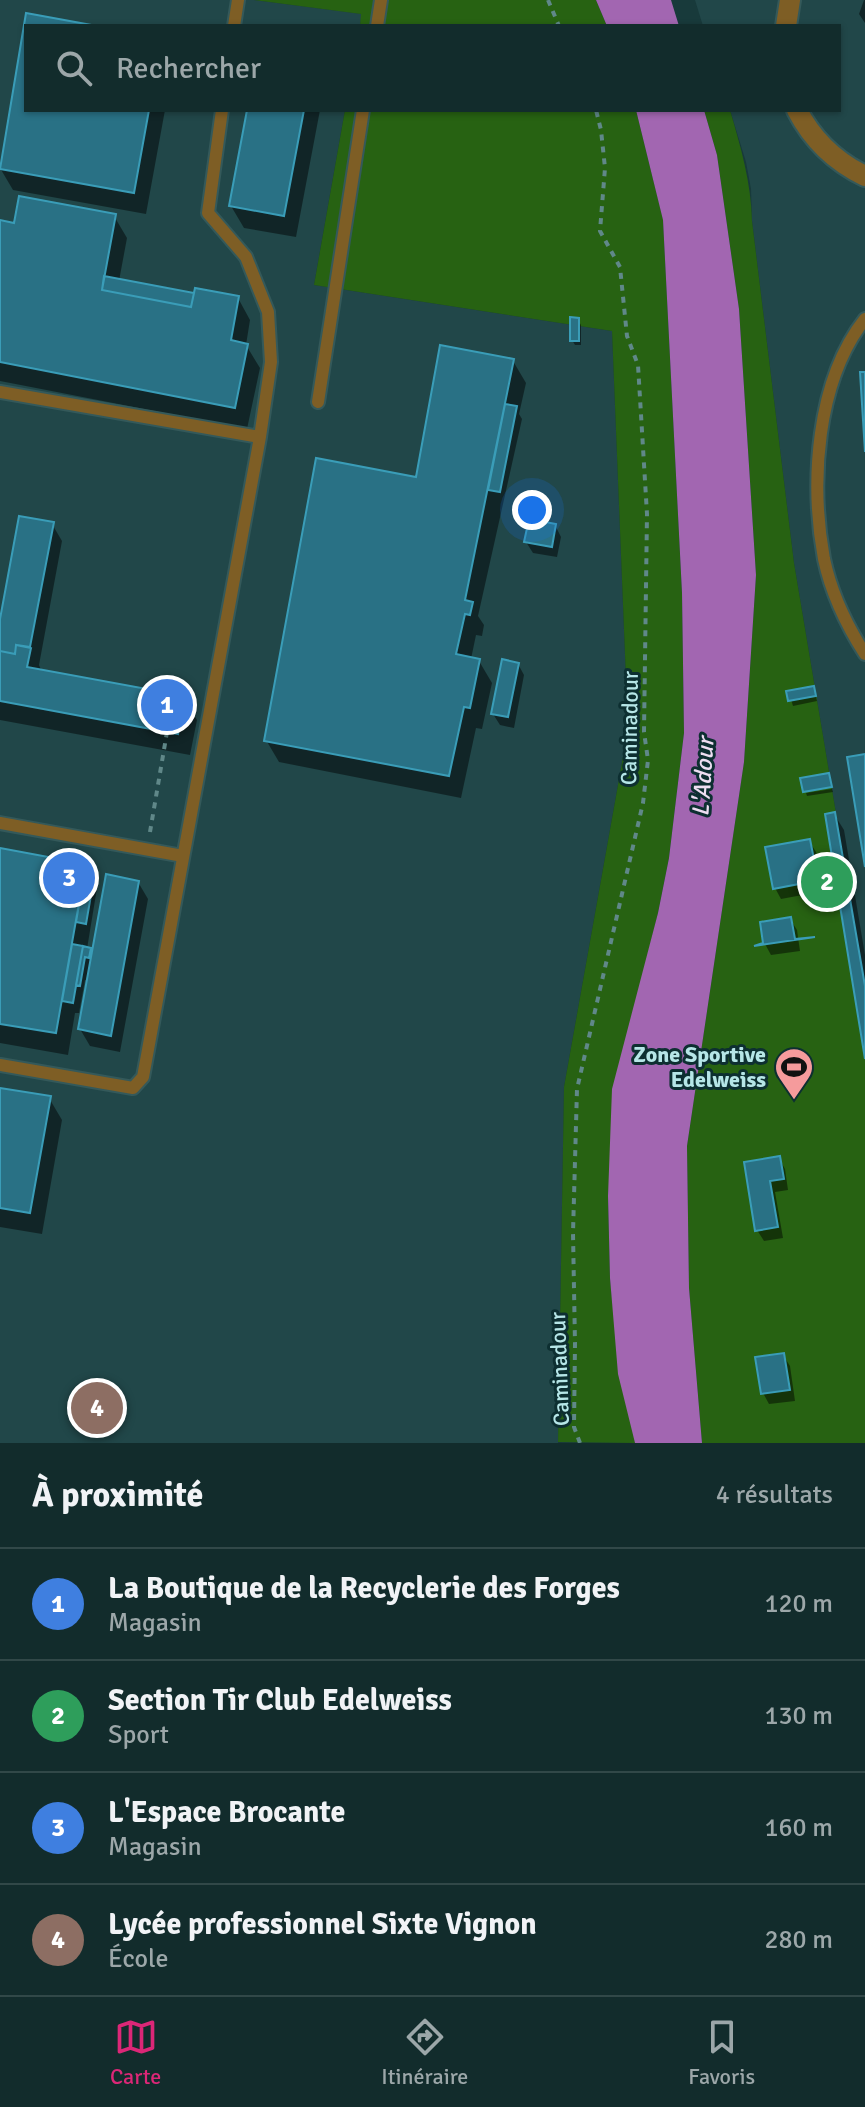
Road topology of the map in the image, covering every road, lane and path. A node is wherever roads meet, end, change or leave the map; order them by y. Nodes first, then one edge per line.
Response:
1 (238, 0) edge
2 (381, 0) edge
3 (548, 0) edge
4 (790, 0) edge
5 (234, 24) edge
6 (377, 24) edge
7 (558, 24) edge
8 (786, 24) edge
9 (222, 112) edge
10 (363, 112) edge
11 (596, 112) edge
12 (798, 112) edge
13 (865, 176) edge
14 (865, 319) edge
15 (0, 392) edge
16 (318, 402) dead end
17 (260, 437) junction
18 (865, 654) edge
19 (167, 732) dead end
20 (0, 823) edge
21 (147, 850) junction
22 (183, 856) junction
23 (0, 1065) edge
24 (580, 1443) edge

1 - 5 lane
2 - 6 lane
3 - 7 path
4 - 8 street
9 - 17 lane
10 - 16 lane
11 - 24 path, Caminadour
12 - 13 street
14 - 18 lane
15 - 17 lane
17 - 22 lane
19 - 21 path
20 - 21 lane
21 - 22 lane
22 - 23 lane

